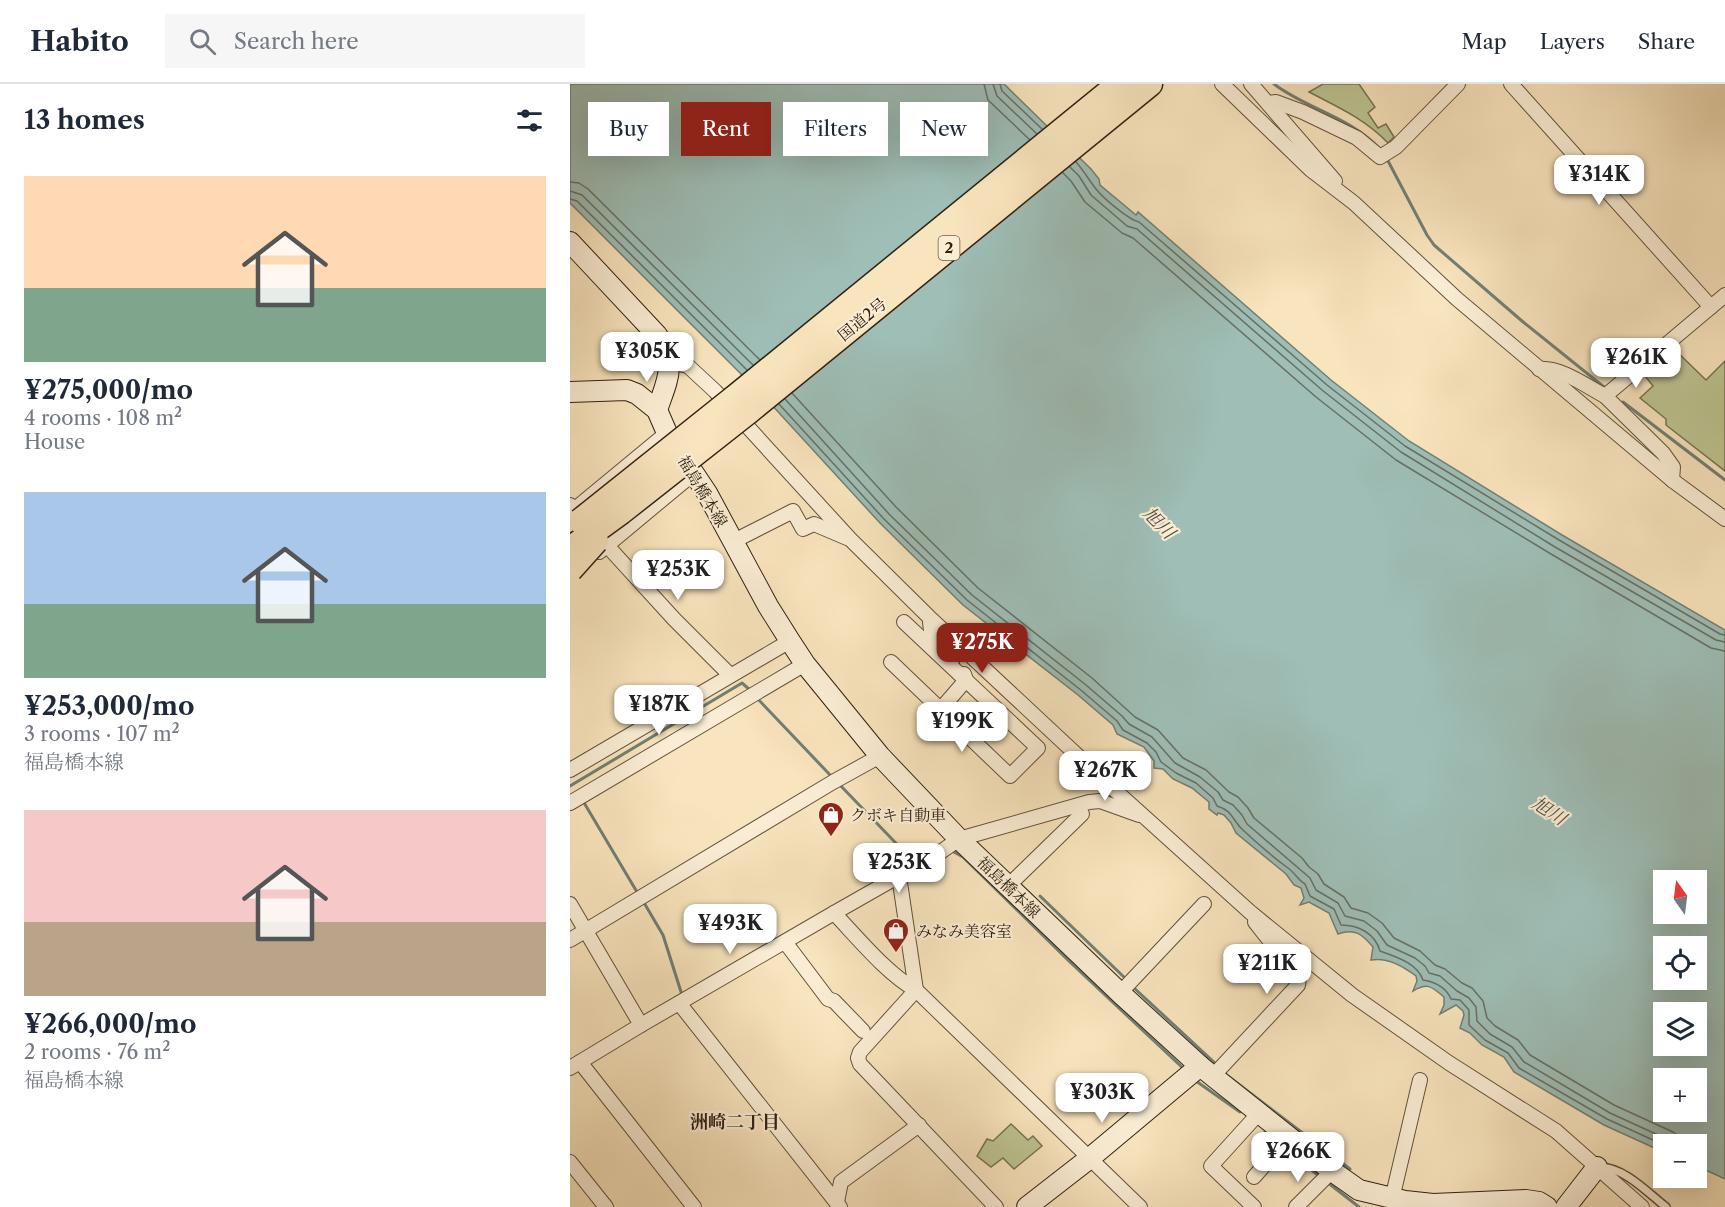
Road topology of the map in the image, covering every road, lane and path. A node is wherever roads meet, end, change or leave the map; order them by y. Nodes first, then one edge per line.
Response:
1 (1119, 84) edge
2 (1150, 84) edge
3 (1222, 84) edge
4 (1251, 84) edge
5 (1458, 84) edge
6 (1511, 84) edge
7 (1268, 103) junction
8 (1354, 203) junction
9 (570, 242) edge
10 (1725, 296) edge
11 (1711, 307) junction
12 (669, 362) junction
13 (1539, 369) junction
14 (570, 392) edge
15 (1605, 396) junction
16 (657, 410) junction
17 (667, 433) junction
18 (694, 473) junction
19 (1672, 480) junction
20 (621, 512) junction
21 (572, 517) edge
22 (1725, 519) edge
23 (850, 539) junction
24 (732, 542) junction
25 (605, 546) junction
26 (570, 549) edge
27 (570, 570) edge
28 (570, 580) edge
29 (929, 617) junction
30 (904, 622) dead end
31 (790, 641) junction
32 (891, 662) dead end
33 (805, 664) junction
34 (732, 674) junction
35 (966, 680) junction
36 (940, 710) junction
37 (880, 756) junction
38 (570, 770) edge
39 (577, 798) edge
40 (1083, 814) dead end
41 (1149, 819) junction
42 (952, 844) junction
43 (899, 876) junction
44 (1008, 886) junction
45 (570, 904) edge
46 (1204, 904) dead end
47 (1250, 912) junction
48 (834, 913) junction
49 (586, 930) junction
50 (570, 939) edge
51 (785, 942) junction
52 (1126, 987) junction
53 (916, 990) junction
54 (679, 1003) junction
55 (641, 1025) junction
56 (863, 1031) dead end
57 (575, 1065) edge
58 (1207, 1071) junction
59 (1420, 1080) dead end
60 (1259, 1113) junction
61 (919, 1125) junction
62 (1284, 1142) junction
63 (1090, 1158) junction
64 (570, 1162) edge
65 (1598, 1167) junction
66 (1254, 1176) dead end
67 (1327, 1177) junction
68 (1384, 1201) edge
69 (839, 1203) edge
70 (606, 1207) edge
71 (694, 1207) edge
72 (996, 1207) edge
73 (1027, 1207) edge
74 (1140, 1207) edge
75 (1254, 1207) edge
76 (1296, 1207) edge
77 (1547, 1207) edge
78 (1566, 1207) edge
79 (1642, 1207) edge
80 (1666, 1207) edge

1 - 21 highway, 国道2号 / 2, bridge
2 - 20 highway, 国道2号 / 2, bridge
3 - 8 street
4 - 7 street
5 - 7 street
6 - 11 street
7 - 8 street
8 - 13 street
9 - 12 main road
10 - 11 street
11 - 15 street
12 - 16 main road
12 - 23 street
13 - 15 street
13 - 19 street
14 - 16 main road
15 - 19 street
16 - 17 main road, 福島橋本線
17 - 18 main road, 福島橋本線
17 - 21 street
18 - 24 main road, 福島橋本線
18 - 25 street
19 - 22 street
20 - 26 highway, 国道2号 / 2, bridge
20 - 27 highway, bridge
21 - 25 street
23 - 24 street
23 - 29 street
24 - 31 main road, 福島橋本線
25 - 28 street
25 - 34 street
29 - 35 street
29 - 41 street
30 - 35 street
31 - 33 main road, 福島橋本線
31 - 34 street
32 - 36 street
33 - 37 main road, 福島橋本線
33 - 39 street
34 - 38 street
35 - 36 street
35 - 36 street
37 - 42 main road, 福島橋本線
37 - 49 street
40 - 44 street
41 - 42 street
41 - 47 street
42 - 43 street
42 - 44 main road, 福島橋本線
43 - 48 street
43 - 53 street
44 - 52 main road, 福島橋本線
45 - 49 street
46 - 52 street
47 - 58 street
47 - 65 street
48 - 51 street
48 - 53 street
49 - 50 street
49 - 55 street
51 - 54 street
51 - 56 street
52 - 58 main road, 福島橋本線
53 - 61 street
53 - 63 street
54 - 55 street
54 - 69 street
55 - 57 street
57 - 71 street
58 - 60 main road, 福島橋本線
58 - 63 main road
59 - 68 street
60 - 62 main road, 福島橋本線
60 - 75 street
61 - 69 street
61 - 72 street
62 - 66 street
62 - 67 main road, 福島橋本線
63 - 73 main road
63 - 74 street
64 - 70 street
65 - 78 main road
65 - 79 street
65 - 80 lane
67 - 68 main road, 福島橋本線
67 - 76 street
68 - 77 main road, 福島橋本線

